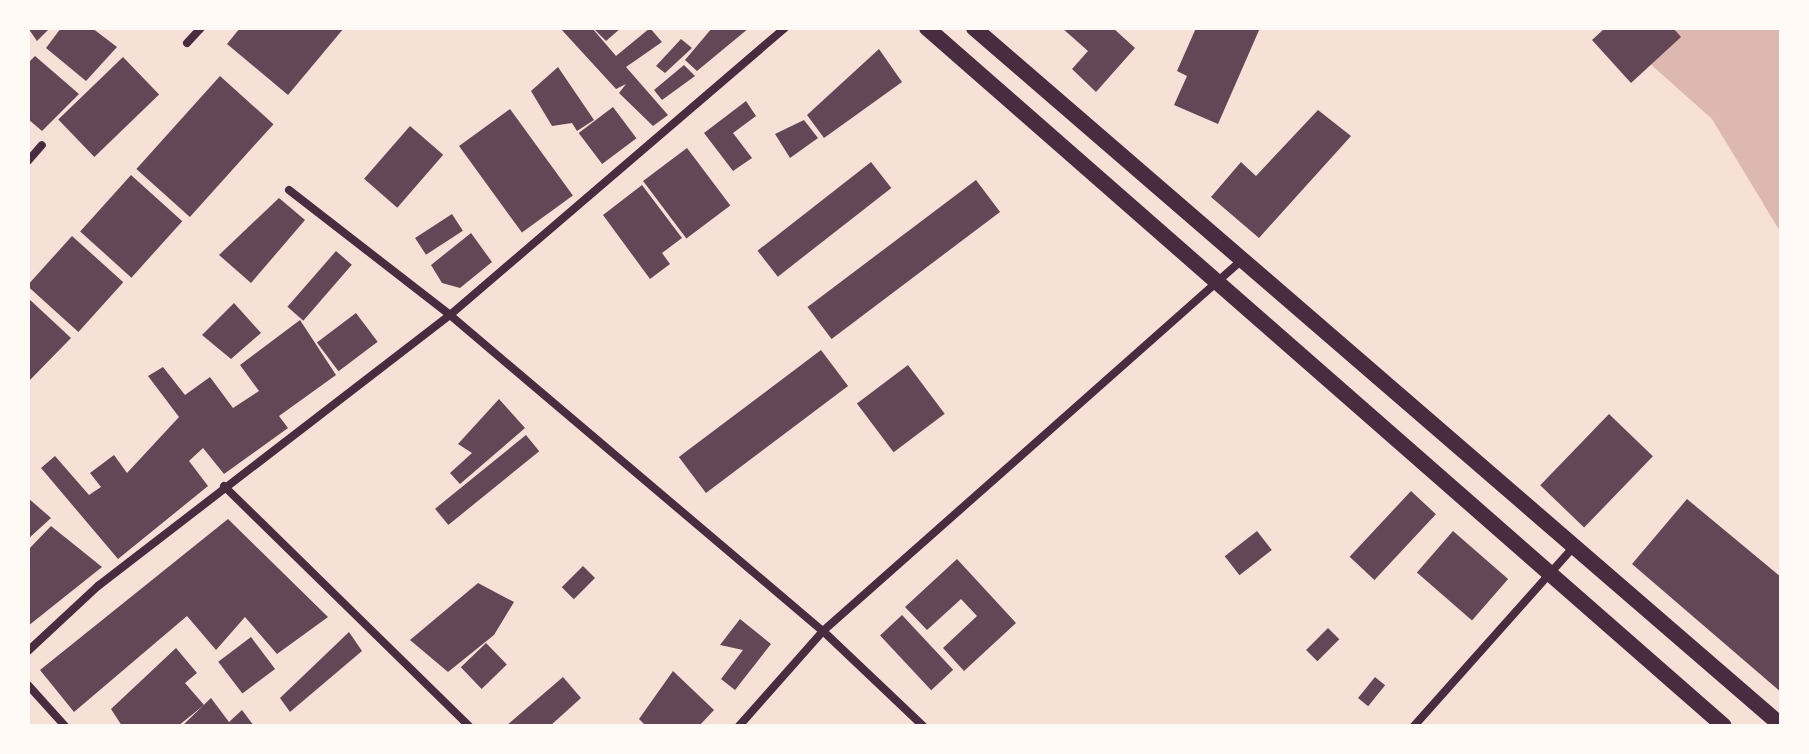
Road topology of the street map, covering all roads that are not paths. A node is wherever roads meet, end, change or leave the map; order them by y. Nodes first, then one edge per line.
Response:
1 (201, 28) edge
2 (785, 28) edge
3 (927, 28) edge
4 (974, 28) edge
5 (187, 43) dead end
6 (1042, 89) junction
7 (1022, 111) junction
8 (42, 145) dead end
9 (28, 161) edge
10 (289, 190) dead end
11 (1243, 258) junction
12 (1215, 283) junction
13 (450, 315) junction
14 (224, 486) junction
15 (1575, 545) junction
16 (1549, 574) junction
17 (823, 631) junction
18 (28, 651) edge
19 (28, 685) edge
20 (1781, 725) edge
21 (65, 726) edge
22 (469, 726) edge
23 (739, 726) edge
24 (923, 726) edge
25 (1414, 726) edge
26 (1724, 726) edge

1 - 5 street
2 - 13 street
3 - 7 main road
4 - 6 main road
6 - 7 main road
6 - 11 main road
7 - 12 main road
8 - 9 street
10 - 13 street
11 - 12 street
11 - 15 main road
12 - 16 main road
12 - 17 street
13 - 14 street
13 - 17 street
14 - 18 street
14 - 22 street
15 - 16 street
15 - 20 main road
16 - 25 street
16 - 26 main road
17 - 23 street
17 - 24 street
19 - 21 street

